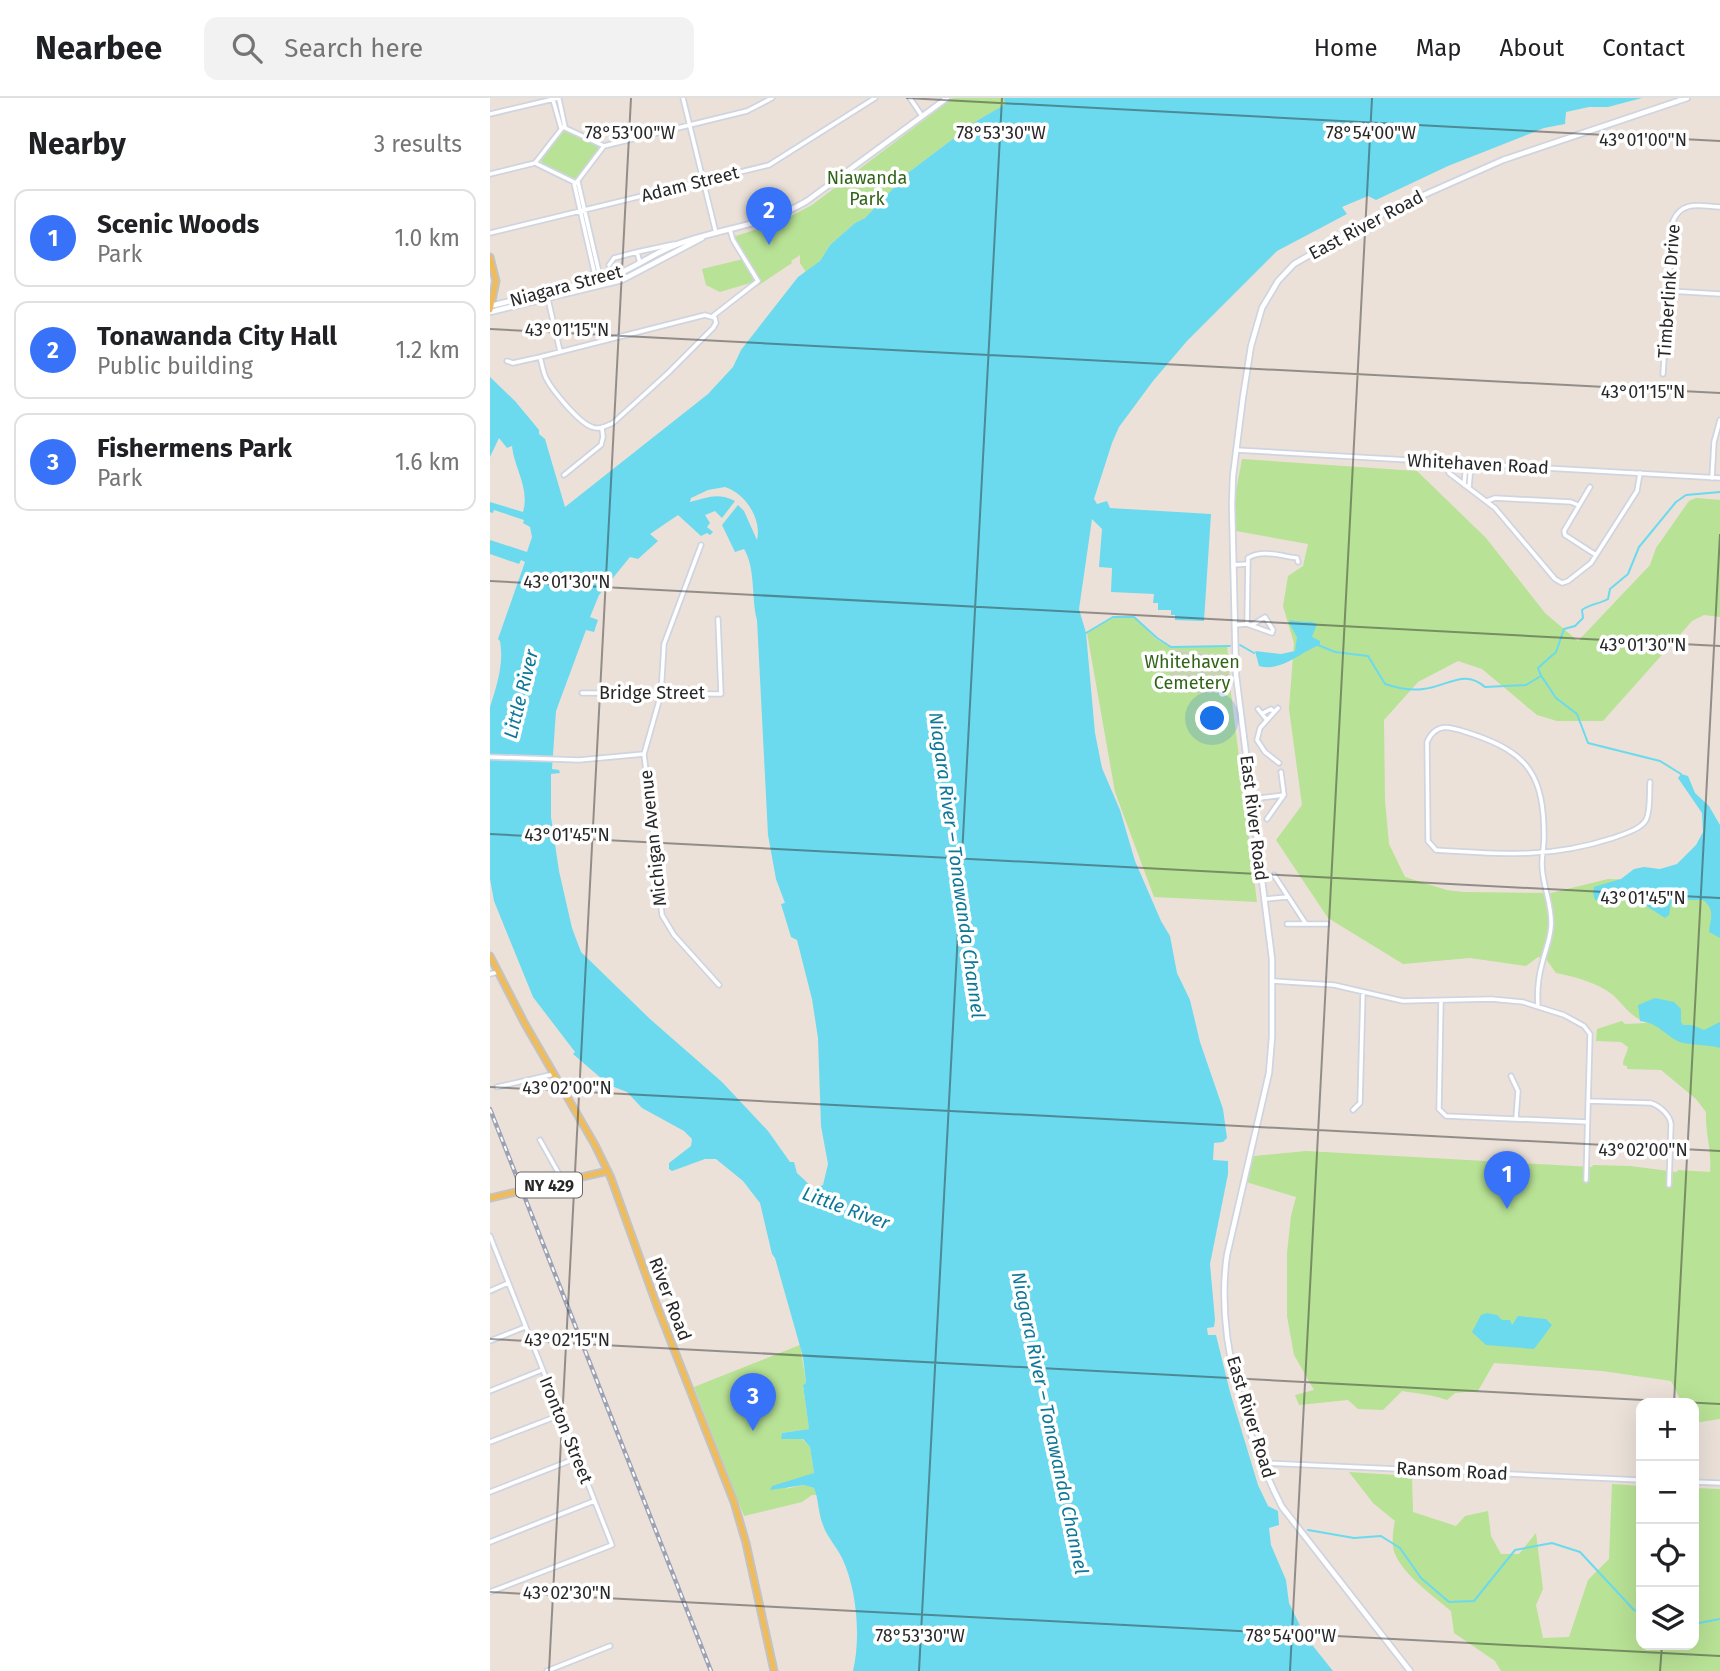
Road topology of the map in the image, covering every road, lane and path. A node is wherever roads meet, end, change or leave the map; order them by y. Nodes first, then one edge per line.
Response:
1 (556, 98) edge
2 (683, 98) edge
3 (772, 98) edge
4 (875, 98) edge
5 (911, 98) edge
6 (947, 98) edge
7 (1687, 98) edge
8 (490, 114) edge
9 (922, 116) junction
10 (689, 125) junction
11 (563, 128) junction
12 (604, 146) junction
13 (535, 163) junction
14 (490, 174) edge
15 (703, 181) junction
16 (576, 183) junction
17 (1720, 207) edge
18 (583, 211) junction
19 (730, 230) junction
20 (490, 233) edge
21 (716, 233) junction
22 (702, 238) junction
23 (676, 244) junction
24 (637, 252) junction
25 (490, 257) edge
26 (640, 264) junction
27 (609, 265) dead end
28 (598, 280) junction
29 (600, 287) junction
30 (1669, 290) junction
31 (1720, 294) edge
32 (547, 296) junction
33 (490, 308) edge
34 (713, 316) junction
35 (561, 351) junction
36 (540, 357) junction
37 (507, 361) dead end
38 (1663, 374) dead end
39 (1720, 420) edge
40 (602, 428) junction
41 (1236, 450) junction
42 (1468, 463) junction
43 (1449, 473) dead end
44 (1640, 473) junction
45 (564, 475) dead end
46 (1712, 478) junction
47 (1720, 478) edge
48 (1464, 485) junction
49 (1590, 487) dead end
50 (1469, 488) junction
51 (1487, 501) junction
52 (1578, 505) junction
53 (701, 545) dead end
54 (1596, 555) junction
55 (1298, 562) dead end
56 (1247, 564) junction
57 (1233, 565) junction
58 (718, 619) dead end
59 (1250, 624) junction
60 (1235, 625) junction
61 (582, 693) dead end
62 (662, 695) junction
63 (1278, 708) dead end
64 (1258, 709) dead end
65 (1273, 712) junction
66 (1263, 713) junction
67 (1266, 719) junction
68 (1257, 740) junction
69 (1244, 742) junction
70 (644, 754) junction
71 (490, 757) edge
72 (1279, 762) dead end
73 (1281, 772) dead end
74 (1650, 782) dead end
75 (1284, 795) junction
76 (1252, 799) junction
77 (1267, 819) dead end
78 (1543, 853) junction
79 (1274, 875) dead end
80 (1288, 897) junction
81 (1265, 899) junction
82 (1287, 924) dead end
83 (1306, 924) junction
84 (1327, 924) dead end
85 (490, 956) edge
86 (498, 972) junction
87 (490, 974) edge
88 (1273, 981) junction
89 (719, 985) dead end
90 (1363, 992) junction
91 (1441, 1001) junction
92 (1538, 1006) junction
93 (554, 1074) junction
94 (1511, 1076) dead end
95 (497, 1087) dead end
96 (1588, 1101) junction
97 (1353, 1110) dead end
98 (1516, 1118) junction
99 (1587, 1122) junction
100 (540, 1140) dead end
101 (608, 1171) junction
102 (1586, 1180) dead end
103 (564, 1182) junction
104 (1669, 1185) dead end
105 (490, 1198) edge
106 (490, 1239) edge
107 (509, 1283) junction
108 (490, 1291) edge
109 (525, 1327) junction
110 (490, 1341) edge
111 (542, 1370) junction
112 (490, 1391) edge
113 (560, 1415) junction
114 (490, 1442) edge
115 (577, 1458) junction
116 (1264, 1463) junction
117 (1636, 1480) edge
118 (1699, 1482) edge
119 (1720, 1483) edge
120 (490, 1492) edge
121 (594, 1501) junction
122 (490, 1542) edge
123 (490, 1592) edge
124 (610, 1646) dead end
125 (547, 1671) edge
126 (774, 1671) edge
127 (1410, 1671) edge

1 - 8 street
1 - 11 street
2 - 10 street
3 - 10 street
4 - 15 street, Adam Street
5 - 9 street
6 - 9 main road, Niagara Street
7 - 41 main road, East River Road
9 - 19 main road, Niagara Street
10 - 12 street
10 - 15 street
11 - 12 street
11 - 13 street
12 - 16 street
13 - 14 street
13 - 16 street
15 - 18 street, Adam Street
15 - 21 street
16 - 18 street
17 - 30 street, Timberlink Drive
18 - 20 street, Adam Street
18 - 28 street
19 - 21 main road, Niagara Street
19 - 34 street
21 - 22 main road, Niagara Street
22 - 23 main road, Niagara Street
22 - 29 main road, Niagara Street
23 - 24 street, Niagara Street
23 - 26 main road, Niagara Street
24 - 26 street, Niagara Street
24 - 27 street, Niagara Street
25 - 33 main road
26 - 28 main road, Niagara Street
28 - 29 street
28 - 32 main road, Niagara Street
29 - 32 main road, Niagara Street
30 - 31 street
30 - 38 street, Timberlink Drive
32 - 33 main road, Niagara Street
32 - 35 street
34 - 35 street
34 - 40 street
35 - 36 street
36 - 37 street
36 - 40 street
39 - 46 street
40 - 45 street
41 - 42 street, Whitehaven Road
41 - 57 main road, East River Road
42 - 44 street, Whitehaven Road
42 - 48 street
42 - 50 street
43 - 48 street
44 - 46 street, Whitehaven Road
44 - 54 street
46 - 47 street, Whitehaven Road
48 - 50 street
49 - 52 street
50 - 51 street
51 - 52 street
51 - 54 street
52 - 54 street
53 - 62 street
55 - 56 street
56 - 57 street
56 - 59 street
57 - 60 main road, East River Road
58 - 62 street, Bridge Street
59 - 59 street
59 - 60 street
60 - 69 main road, East River Road
61 - 62 street, Bridge Street
62 - 70 street
63 - 65 street
64 - 66 street
65 - 66 street
65 - 67 street
66 - 67 street
67 - 68 street
68 - 69 street
68 - 72 street
69 - 76 main road, East River Road
70 - 71 street
70 - 89 street, Michigan Avenue
73 - 75 street
74 - 78 street
75 - 76 street
75 - 77 street
76 - 81 main road, East River Road
78 - 78 street
78 - 92 street
79 - 80 street
80 - 81 street
80 - 83 street
81 - 88 main road, East River Road
82 - 83 street
83 - 84 street
85 - 86 main road, River Road
86 - 87 street
86 - 93 main road, River Road
88 - 90 street
88 - 116 main road, East River Road
90 - 91 street
90 - 97 street
91 - 92 street
91 - 98 street
92 - 96 street
93 - 95 street
93 - 101 main road, River Road
94 - 98 street
96 - 99 street
96 - 104 street
98 - 99 street
99 - 102 street
100 - 103 street
101 - 103 main road, NY 429
101 - 126 main road, River Road
103 - 105 main road, NY 429
106 - 107 street, Ironton Street
107 - 108 street
107 - 109 street, Ironton Street
109 - 110 street
109 - 111 street, Ironton Street
111 - 112 street
111 - 113 street, Ironton Street
113 - 114 street
113 - 115 street, Ironton Street
115 - 120 street
115 - 121 street, Ironton Street
116 - 117 street, Ransom Road
116 - 127 main road, East River Road
118 - 119 street
121 - 122 street
121 - 123 street, Ironton Street
124 - 125 street

